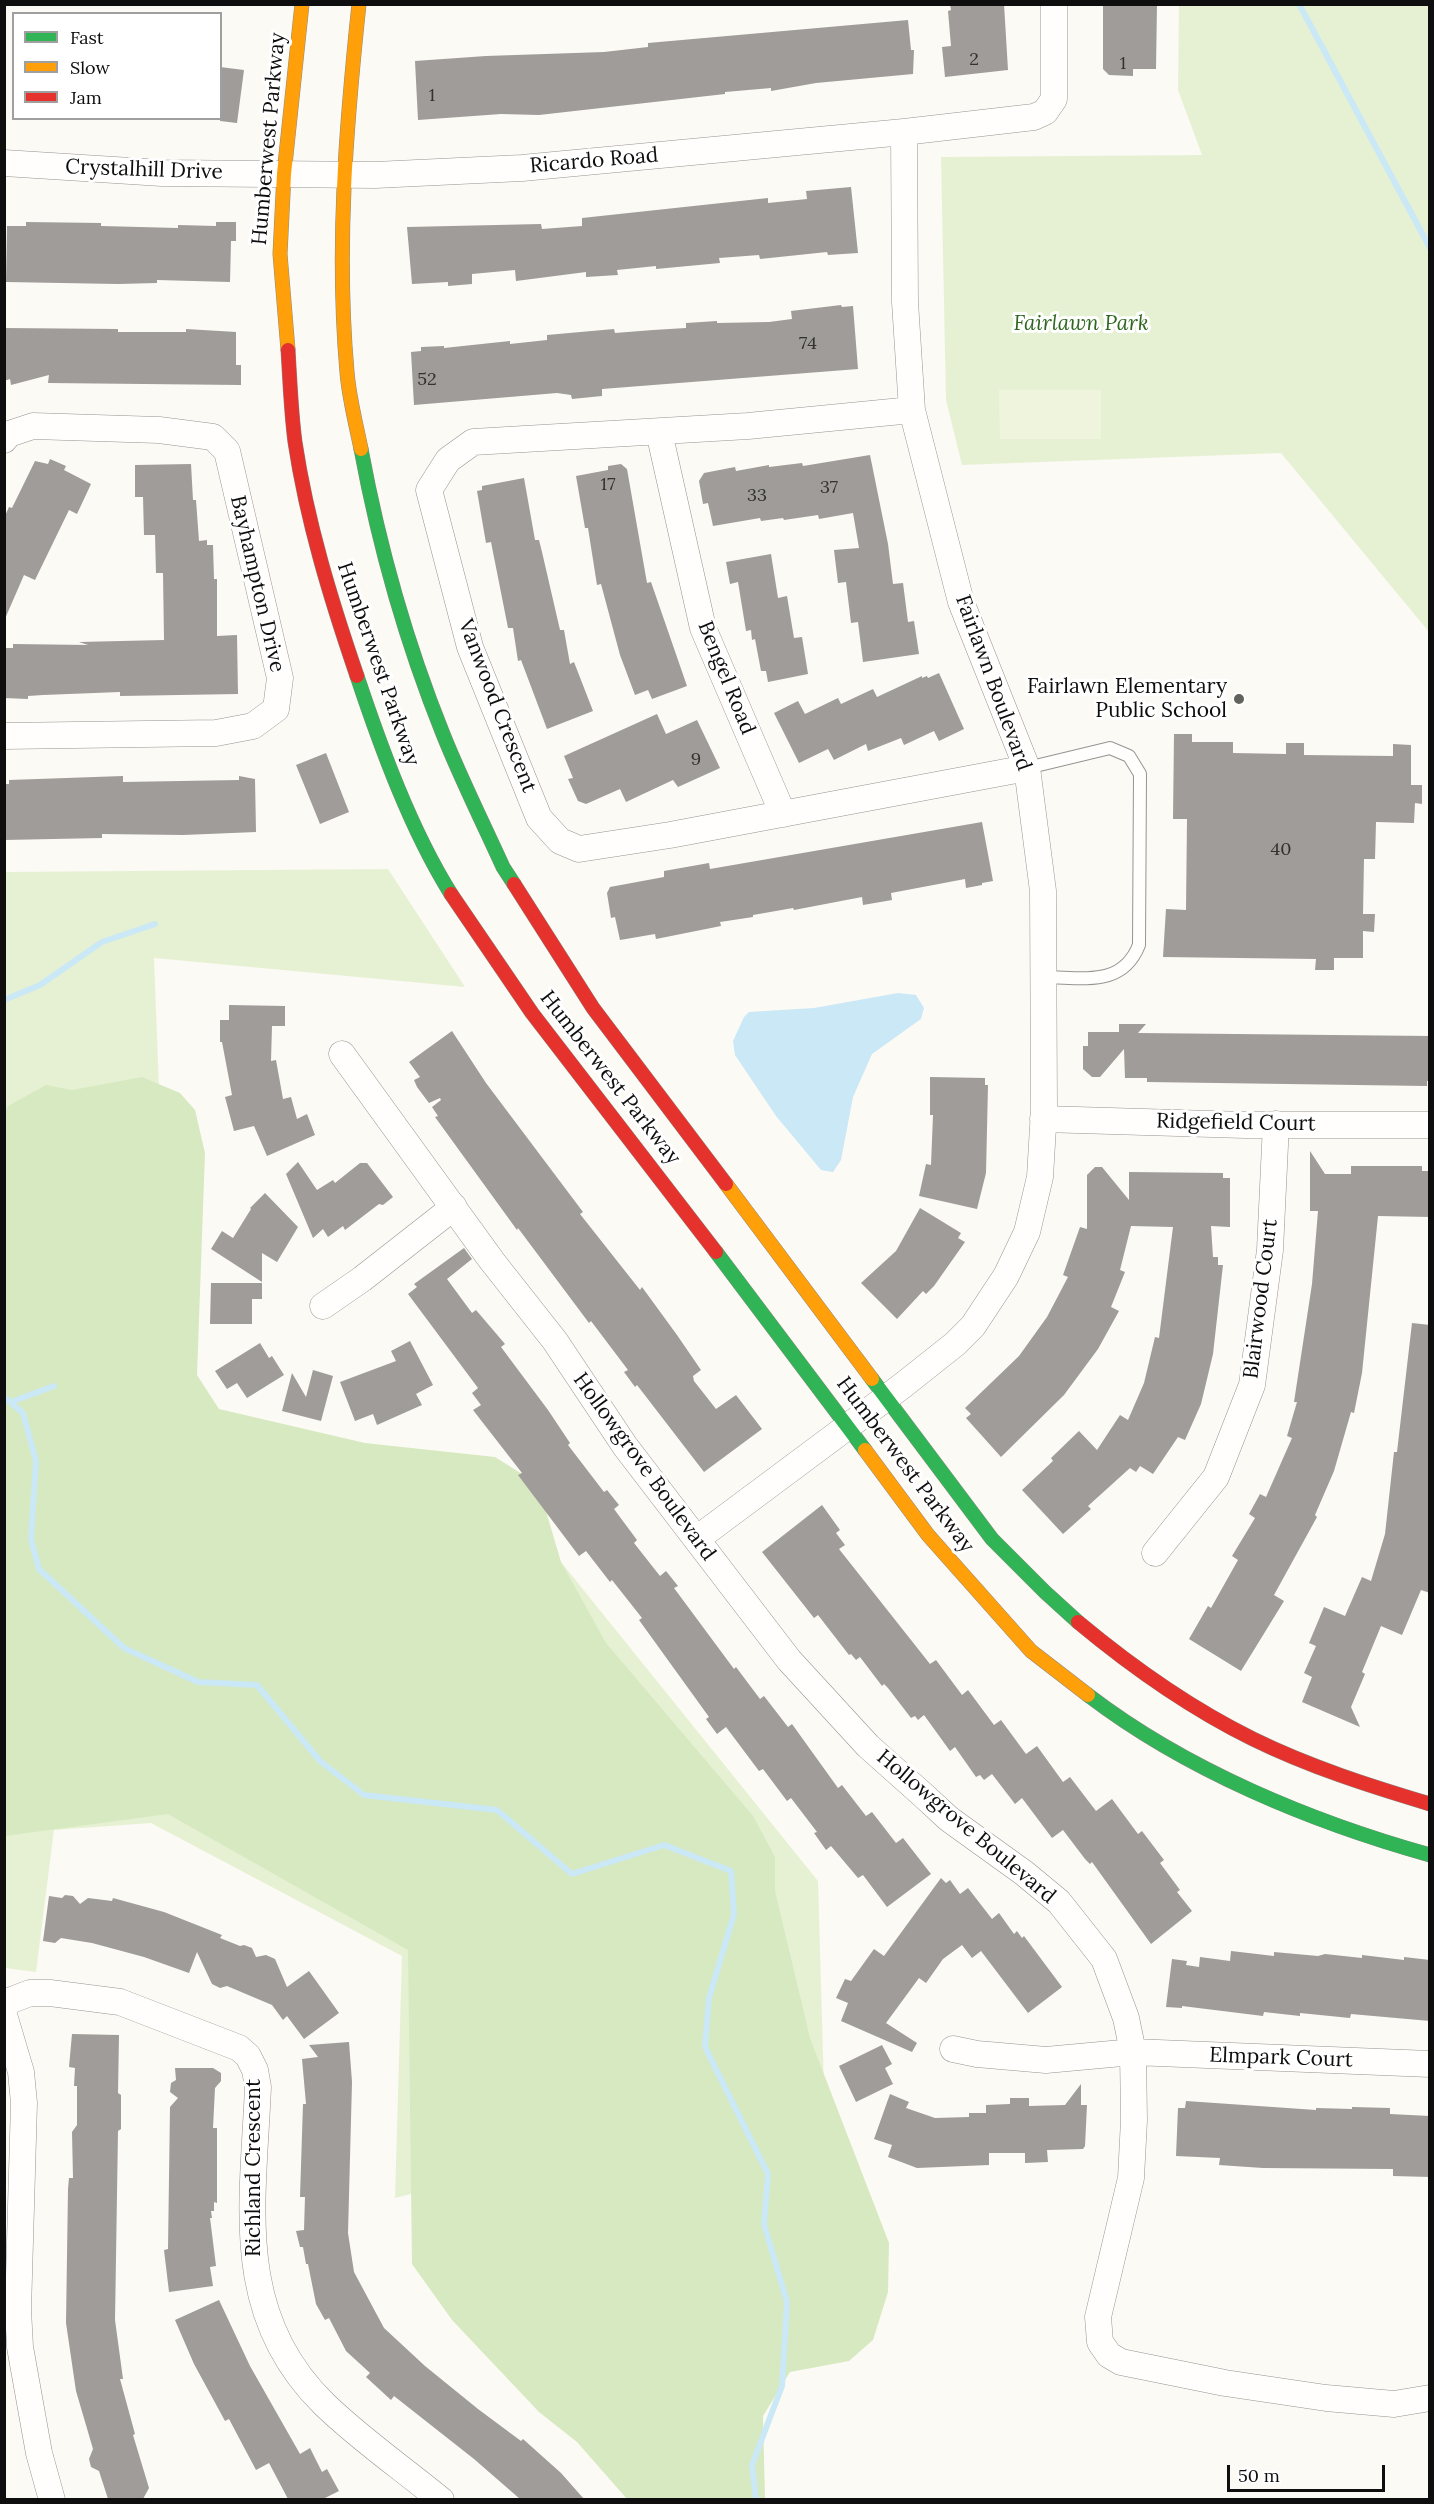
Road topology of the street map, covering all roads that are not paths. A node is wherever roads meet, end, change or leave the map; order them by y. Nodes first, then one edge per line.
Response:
1 (302, 4) edge
2 (359, 4) edge
3 (1054, 4) edge
4 (904, 132) junction
5 (4, 163) edge
6 (284, 174) junction
7 (344, 175) junction
8 (912, 410) junction
9 (660, 432) junction
10 (4, 440) edge
11 (4, 736) edge
12 (1027, 768) junction
13 (783, 814) junction
14 (1044, 977) junction
15 (342, 1054) dead end
16 (1043, 1119) junction
17 (1276, 1124) junction
18 (1430, 1125) edge
19 (454, 1207) junction
20 (322, 1306) dead end
21 (887, 1397) junction
22 (848, 1425) junction
23 (698, 1538) junction
24 (1155, 1553) dead end
25 (1430, 1804) edge
26 (1430, 1856) edge
27 (4, 2003) edge
28 (4, 2015) edge
29 (953, 2049) dead end
30 (1133, 2052) junction
31 (1430, 2064) edge
32 (1430, 2398) edge
33 (52, 2499) edge
34 (441, 2499) edge

1 - 6 main road, Humberwest Parkway
2 - 7 main road, Humberwest Parkway
3 - 4 street, Ricardo Road
4 - 7 street, Ricardo Road
4 - 8 street, Fairlawn Boulevard
5 - 6 street, Crystalhill Drive
6 - 7 street, Ricardo Road
6 - 22 main road, Humberwest Parkway
7 - 21 main road, Humberwest Parkway
8 - 9 street, Vanwood Crescent
8 - 12 street, Fairlawn Boulevard
9 - 13 street, Bengel Road
9 - 13 street, Vanwood Crescent
10 - 11 street, Bayhampton Drive
12 - 13 street, Vanwood Crescent
12 - 14 street, Fairlawn Boulevard
12 - 14 lane
14 - 16 street, Fairlawn Boulevard
15 - 19 street, Hollowgrove Boulevard
16 - 17 street, Ridgefield Court
16 - 21 street, Fairlawn Boulevard
17 - 18 street, Ridgefield Court
17 - 24 street, Blairwood Court
19 - 20 street
19 - 23 street, Hollowgrove Boulevard
21 - 22 street, Fairlawn Boulevard
21 - 25 main road, Humberwest Parkway
22 - 23 street, Fairlawn Boulevard
22 - 26 main road, Humberwest Parkway
23 - 30 street, Hollowgrove Boulevard
27 - 34 street, Richland Crescent
28 - 33 street
29 - 30 street, Elmpark Court
30 - 31 street, Elmpark Court
30 - 32 street, Hollowgrove Boulevard

